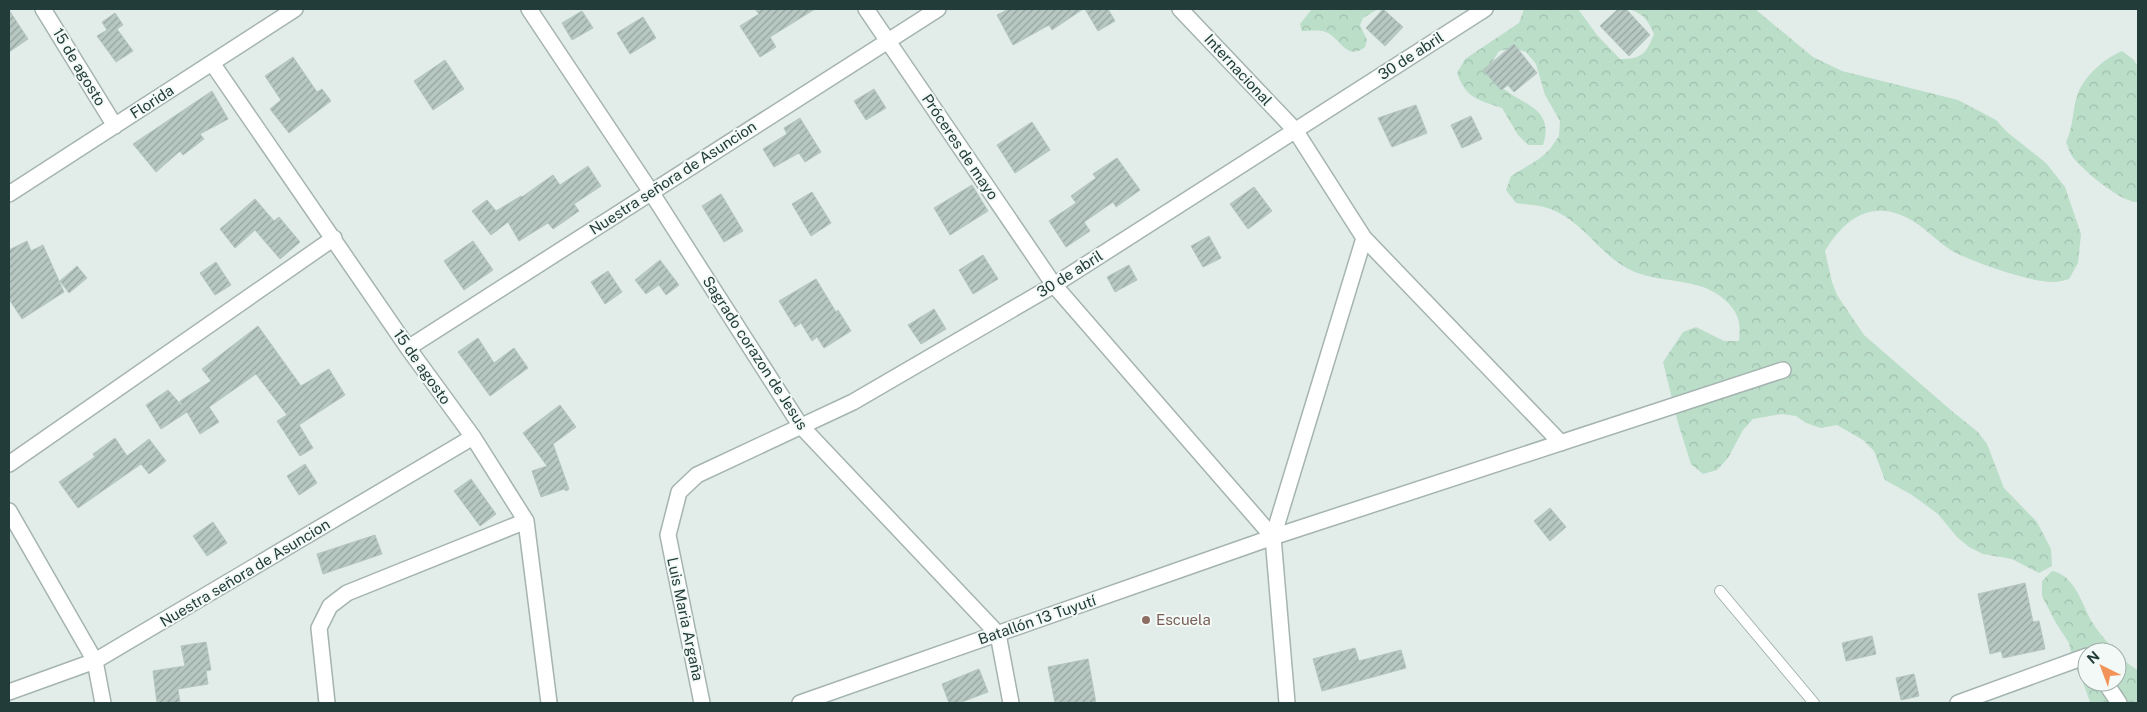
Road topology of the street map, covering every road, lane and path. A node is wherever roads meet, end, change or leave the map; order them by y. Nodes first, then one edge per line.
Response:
1 (43, 9) edge
2 (295, 9) edge
3 (529, 9) edge
4 (866, 9) edge
5 (938, 9) edge
6 (1180, 9) edge
7 (1485, 9) edge
8 (888, 41) junction
9 (212, 63) junction
10 (115, 126) junction
11 (1296, 130) junction
12 (651, 192) junction
13 (9, 194) edge
14 (334, 238) junction
15 (1364, 238) junction
16 (1054, 285) junction
17 (408, 348) junction
18 (1783, 370) dead end
19 (800, 425) junction
20 (473, 437) junction
21 (1561, 443) junction
22 (9, 464) edge
23 (9, 511) edge
24 (526, 521) junction
25 (668, 535) joint
26 (1273, 537) junction
27 (1720, 591) dead end
28 (998, 634) junction
29 (2077, 660) edge
30 (95, 661) junction
31 (9, 692) edge
32 (2112, 692) edge
33 (103, 703) edge
34 (327, 703) edge
35 (549, 703) edge
36 (702, 703) edge
37 (800, 703) edge
38 (1011, 703) edge
39 (1287, 703) edge
40 (1814, 703) edge
41 (1958, 703) edge
42 (2119, 703) edge

1 - 10 street, 15 de agosto
2 - 9 street, Florida
3 - 12 street, Sagrado corazon de Jesus
4 - 8 street, Próceres de mayo
5 - 8 street, Nuestra señora de Asuncion
6 - 11 street, Internacional
7 - 11 street, 30 de abril
8 - 12 street, Nuestra señora de Asuncion
8 - 16 street, Próceres de mayo
9 - 10 street, Florida
9 - 14 street, 15 de agosto
10 - 13 street, Florida
11 - 15 street, Internacional
11 - 16 street, 30 de abril
12 - 17 street, Nuestra señora de Asuncion
12 - 19 street, Sagrado corazon de Jesus
14 - 17 street, 15 de agosto
14 - 22 street
15 - 21 street, Internacional
15 - 26 street
16 - 19 street, 30 de abril
16 - 26 street, Próceres de mayo
17 - 20 street, 15 de agosto
18 - 21 street, Batallón 13 Tuyutí
19 - 25 street, 30 de abril
19 - 28 street, Sagrado corazon de Jesus
20 - 24 street, 15 de agosto
20 - 30 street, Nuestra señora de Asuncion
21 - 26 street, Batallón 13 Tuyutí
23 - 30 street
24 - 34 street
24 - 35 street, 15 de agosto
25 - 36 street, Luis Maria Argaña
26 - 28 street, Batallón 13 Tuyutí
26 - 39 street
27 - 40 lane
28 - 37 street, Batallón 13 Tuyutí
28 - 38 street
29 - 41 street
30 - 31 street, Nuestra señora de Asuncion
30 - 33 street
32 - 42 street

